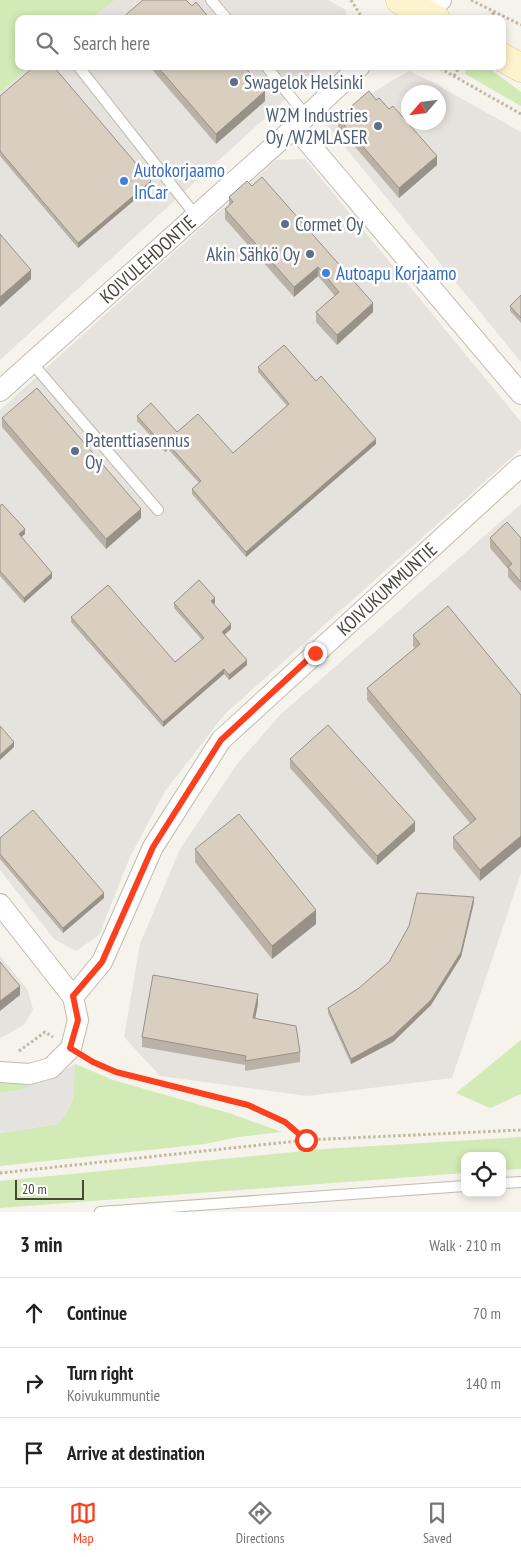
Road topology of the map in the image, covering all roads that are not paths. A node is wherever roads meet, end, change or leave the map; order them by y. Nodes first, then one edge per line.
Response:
1 (211, 0) edge
2 (400, 0) edge
3 (430, 13) edge
4 (224, 15) edge
5 (506, 59) edge
6 (521, 68) edge
7 (81, 70) edge
8 (268, 70) edge
9 (356, 70) edge
10 (301, 122) junction
11 (196, 216) junction
12 (32, 363) junction
13 (0, 392) edge
14 (521, 394) edge
15 (521, 466) edge
16 (158, 510) dead end
17 (0, 904) edge
18 (73, 996) junction
19 (0, 1072) edge
20 (521, 1182) edge
21 (506, 1183) edge
22 (461, 1186) edge
23 (100, 1212) edge

1 - 4 lane
2 - 3 main road
5 - 6 main road
7 - 11 lane
8 - 10 lane
9 - 10 street, KOIVULEHDONTIE
10 - 11 street, KOIVULEHDONTIE
10 - 14 street
11 - 12 street, KOIVULEHDONTIE
12 - 13 street, KOIVULEHDONTIE
12 - 16 lane
15 - 18 street, KOIVUKUMMUNTIE
17 - 18 street
18 - 19 street
20 - 21 lane
22 - 23 lane

